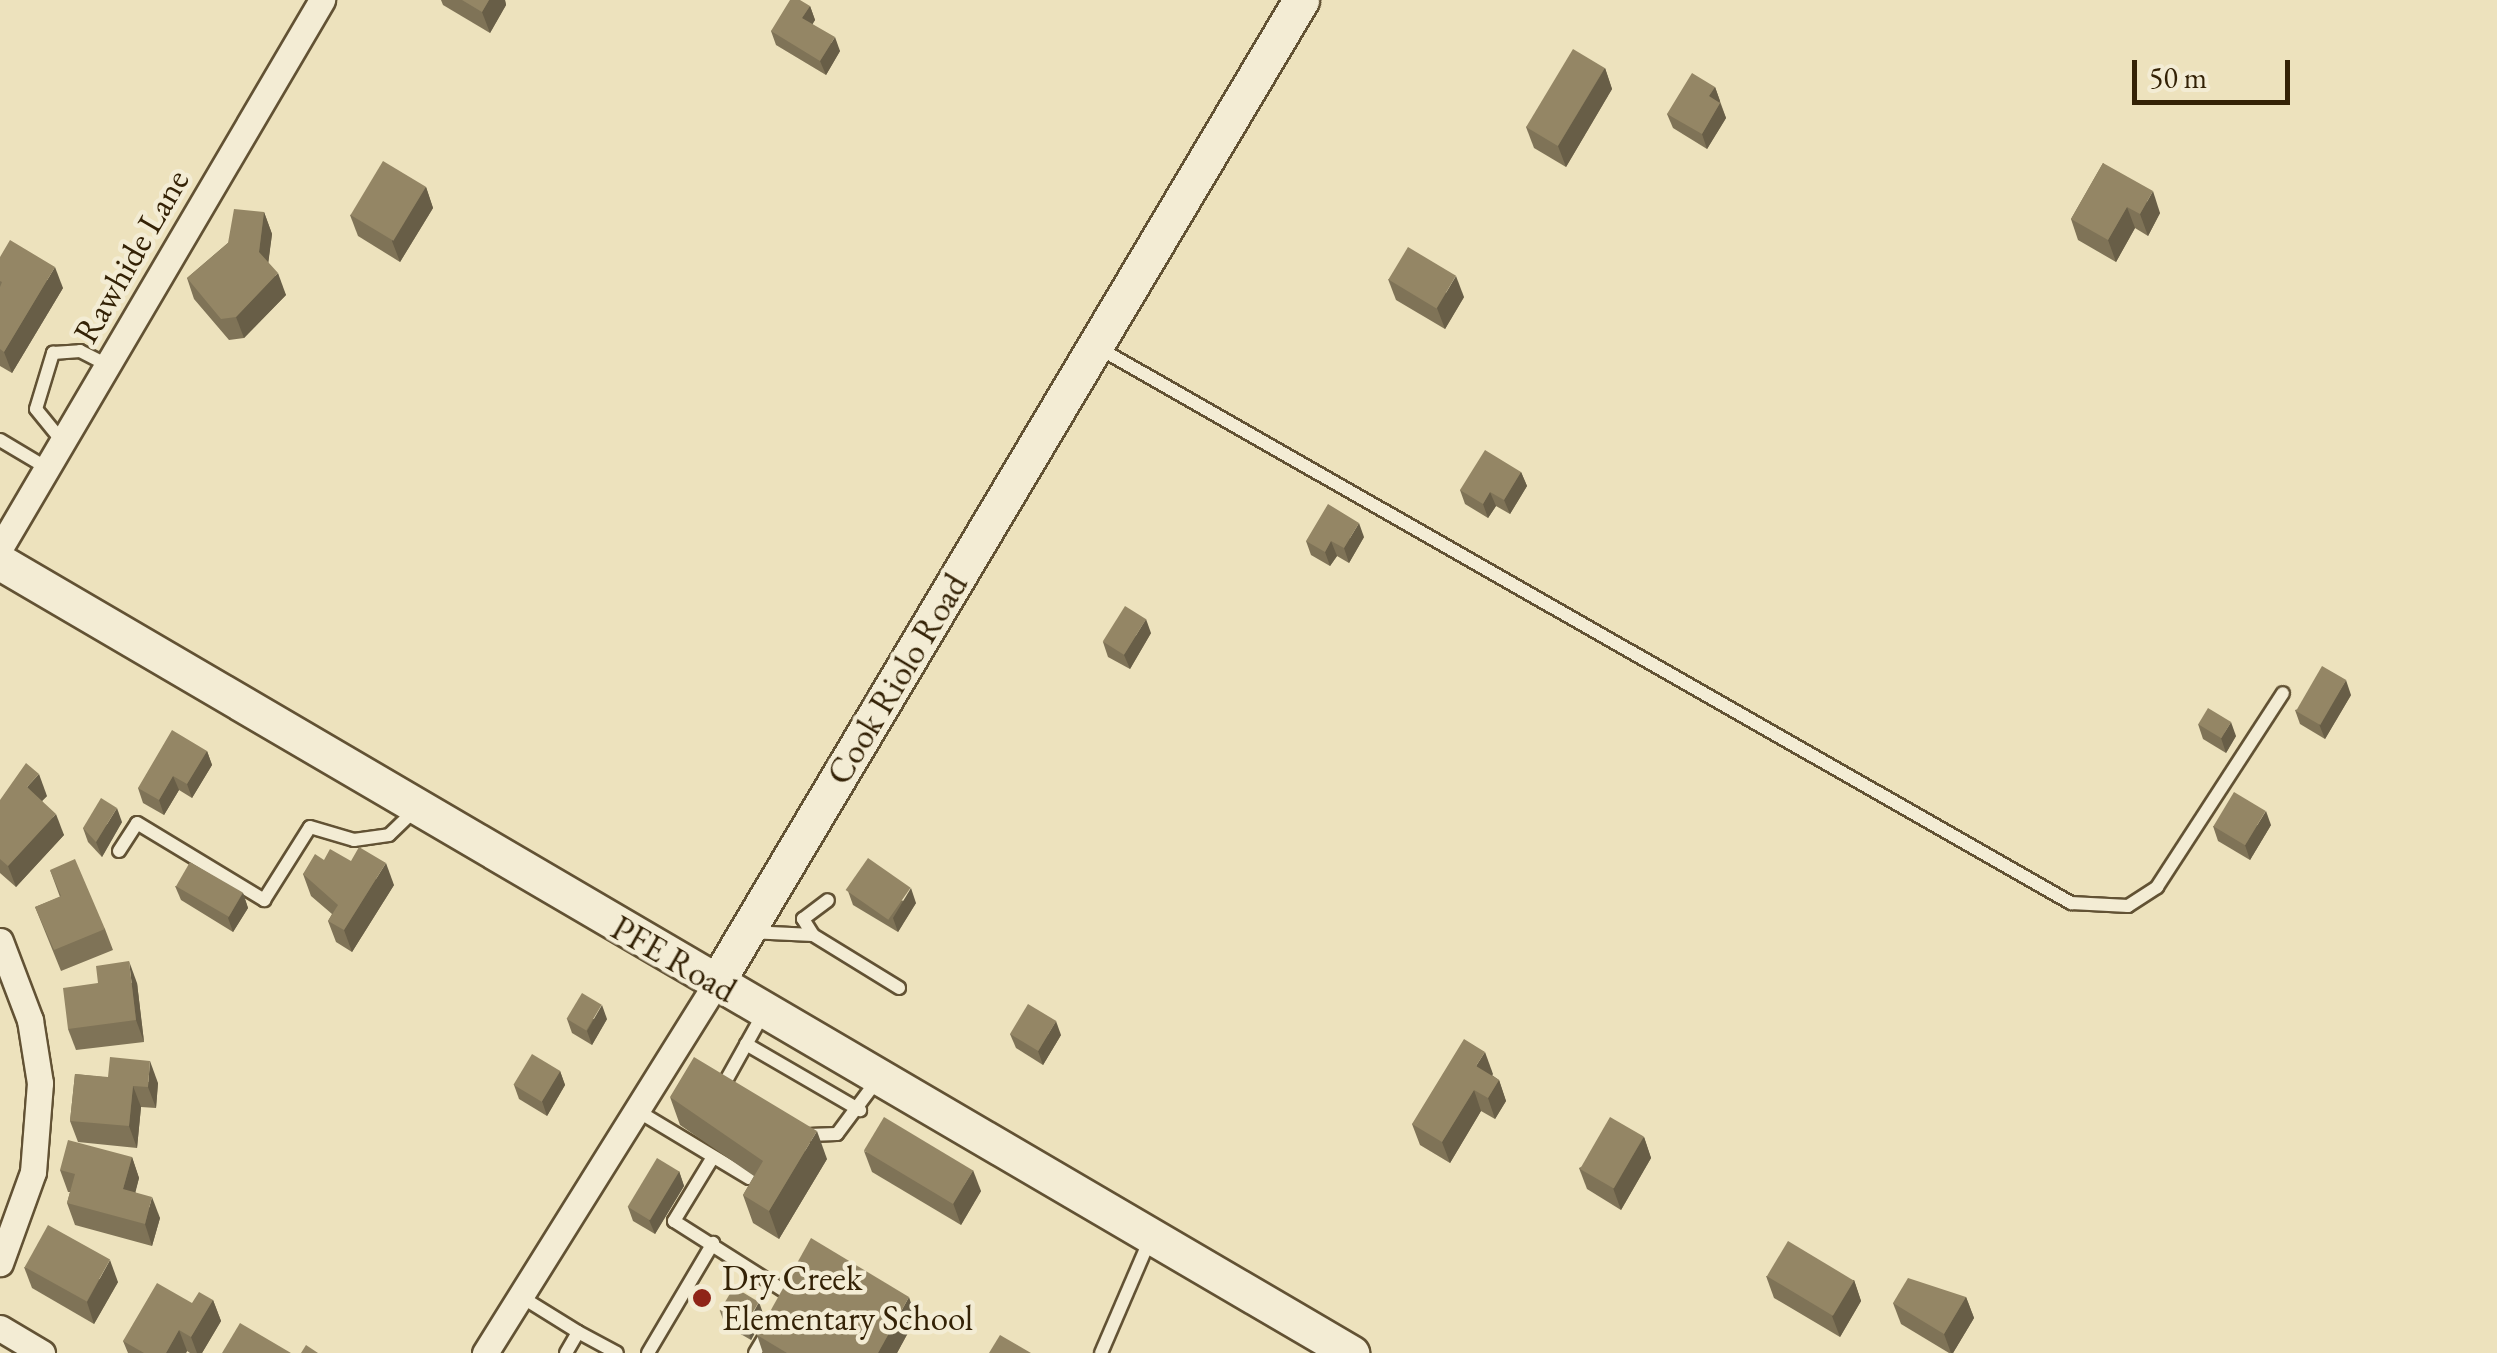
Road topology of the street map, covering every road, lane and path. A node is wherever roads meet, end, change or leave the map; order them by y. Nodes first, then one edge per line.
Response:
1 (322, 0) edge
2 (1301, 0) edge
3 (1095, 346) junction
4 (107, 365) junction
5 (0, 440) edge
6 (62, 442) junction
7 (47, 468) junction
8 (0, 548) edge
9 (0, 562) edge
10 (2283, 693) dead end
11 (417, 808) junction
12 (119, 851) dead end
13 (828, 900) dead end
14 (747, 932) junction
15 (813, 935) junction
16 (0, 941) edge
17 (716, 984) junction
18 (900, 988) dead end
19 (764, 1012) junction
20 (746, 1044) junction
21 (878, 1078) junction
22 (754, 1104) edge
23 (634, 1109) junction
24 (860, 1110) junction
25 (784, 1121) edge
26 (713, 1156) junction
27 (749, 1178) edge
28 (1152, 1237) junction
29 (713, 1243) junction
30 (0, 1263) edge
31 (520, 1296) junction
32 (783, 1304) edge
33 (774, 1321) edge
34 (0, 1328) edge
35 (578, 1332) junction
36 (42, 1353) edge
37 (486, 1353) edge
38 (566, 1353) edge
39 (617, 1353) edge
40 (648, 1353) edge
41 (755, 1353) edge
42 (1100, 1353) edge
43 (1351, 1353) edge

1 - 4 street, Rawhide Lane
2 - 3 main road, Cook Riolo Road
3 - 10 lane
3 - 14 main road, Cook Riolo Road
4 - 6 street, Rawhide Lane
4 - 6 lane
5 - 7 lane
6 - 7 street, Rawhide Lane
7 - 8 street, Rawhide Lane
9 - 11 main road, PFE Road
11 - 12 lane
11 - 17 main road, PFE Road
13 - 15 lane
14 - 15 lane
14 - 17 main road, Cook Riolo Road
15 - 18 lane
16 - 30 street
17 - 19 main road, PFE Road
17 - 23 street, Cook Riolo Road
19 - 20 lane
19 - 21 main road, PFE Road
20 - 22 lane
20 - 24 lane
21 - 24 lane
21 - 28 main road, PFE Road
23 - 26 lane
23 - 31 street, Cook Riolo Road
24 - 25 lane
26 - 27 lane
26 - 29 lane
28 - 42 lane
28 - 43 main road, PFE Road
29 - 32 lane
29 - 40 lane
31 - 35 lane
31 - 37 street, Cook Riolo Road
33 - 41 lane
34 - 36 street
35 - 38 lane
35 - 39 lane

